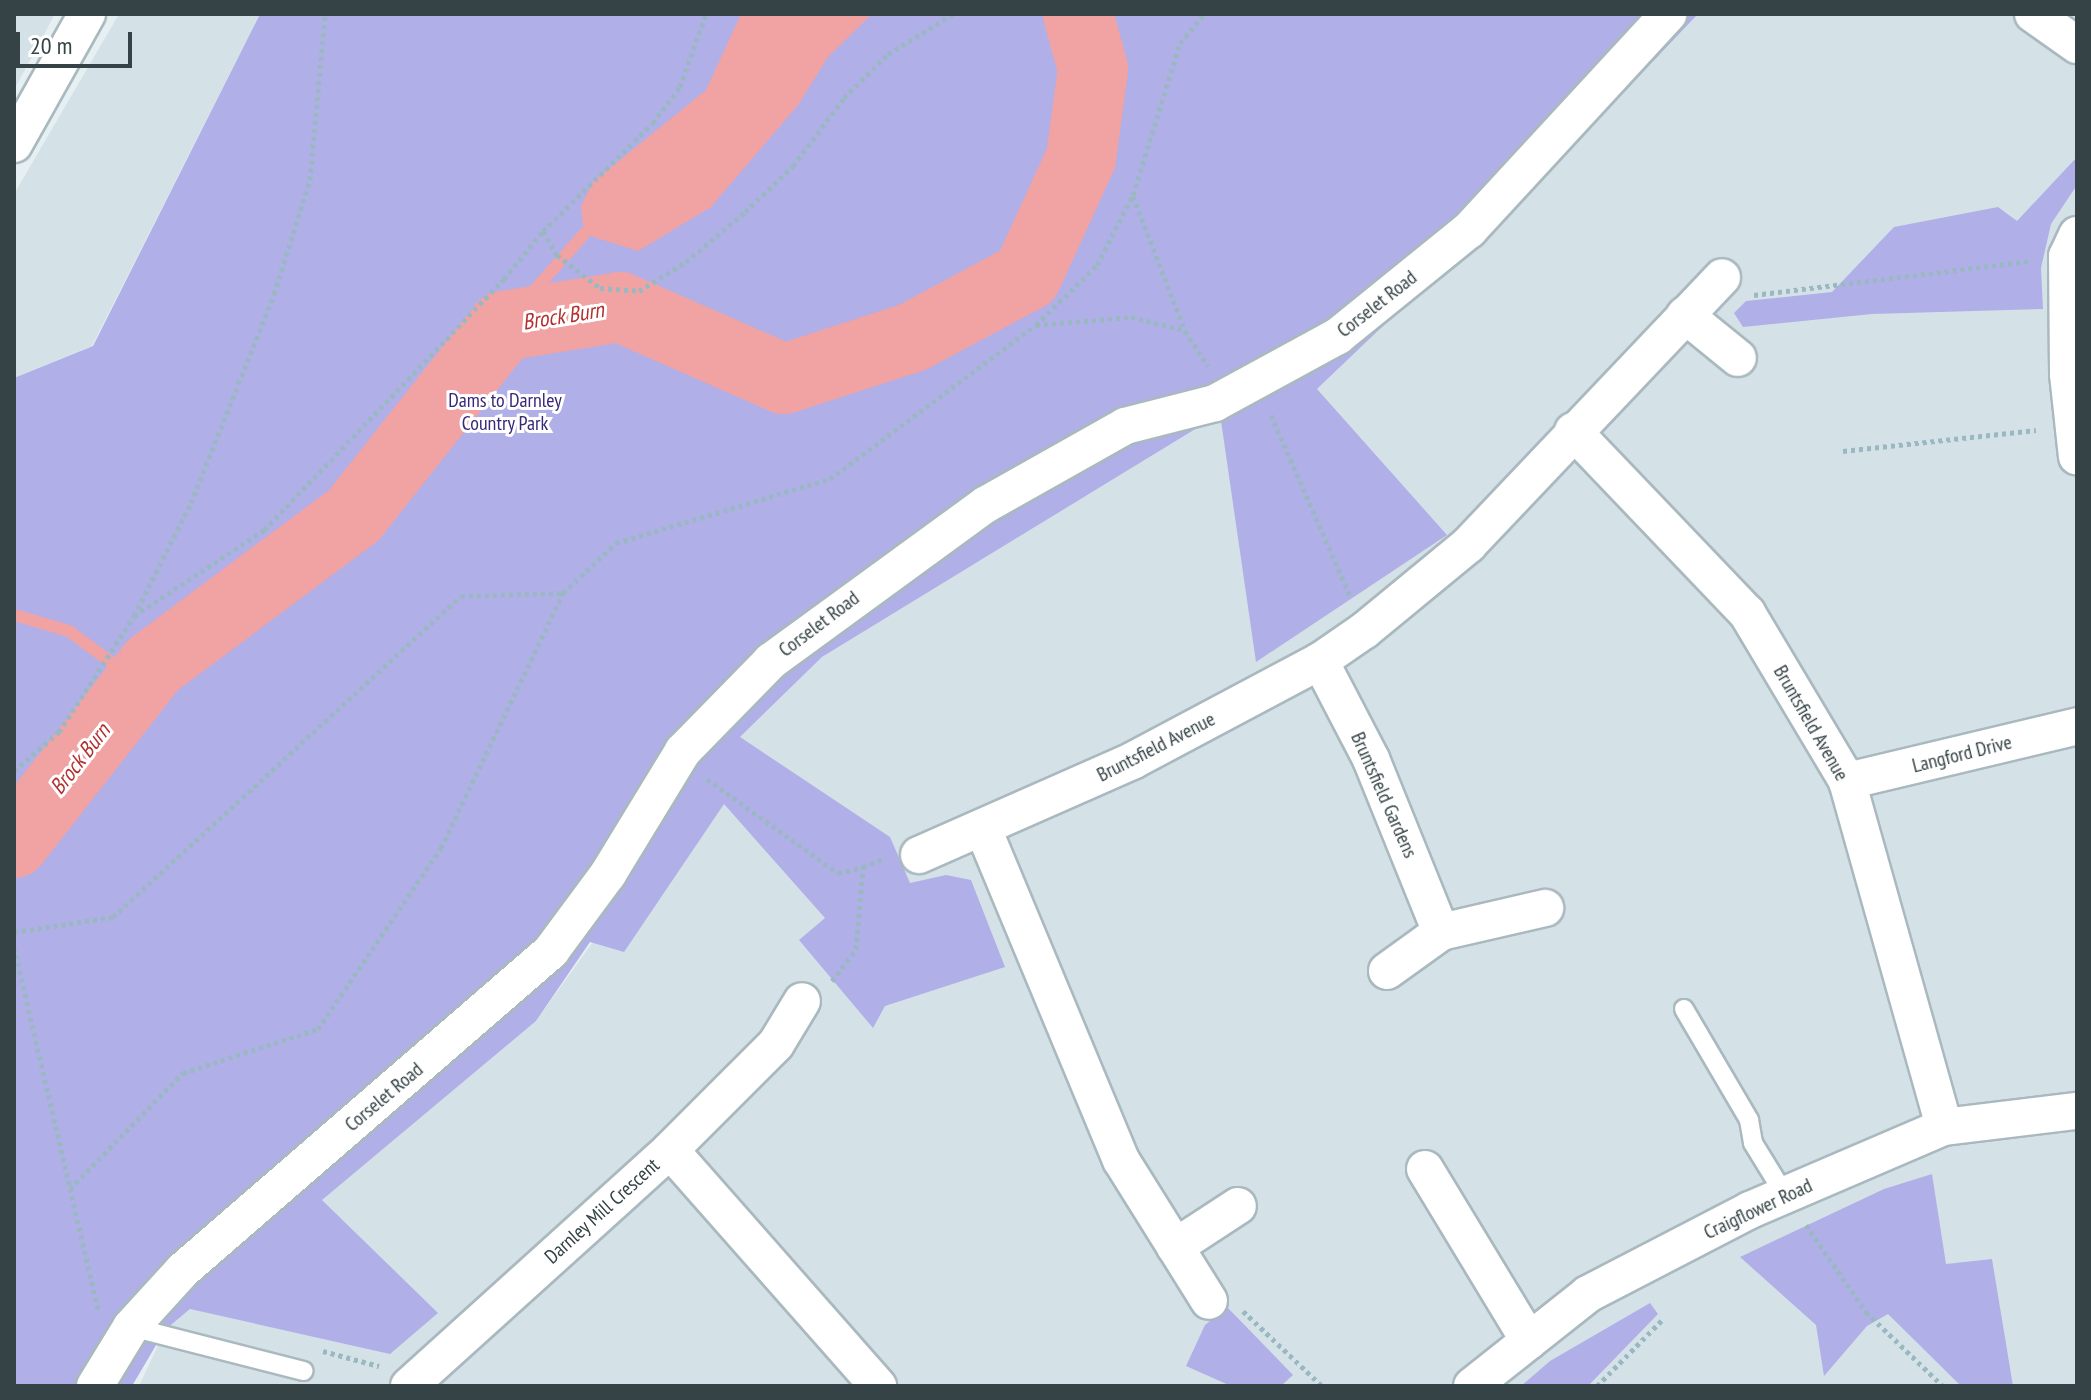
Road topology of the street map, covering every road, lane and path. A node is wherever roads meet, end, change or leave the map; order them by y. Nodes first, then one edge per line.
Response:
1 (87, 14) edge
2 (325, 14) edge
3 (706, 14) edge
4 (953, 14) edge
5 (1204, 14) edge
6 (1668, 14) edge
7 (2033, 14) edge
8 (2077, 45) edge
9 (14, 144) edge
10 (1133, 195) junction
11 (543, 231) junction
12 (2072, 246) edge
13 (1722, 277) joint
14 (1685, 315) junction
15 (1036, 325) junction
16 (1185, 331) junction
17 (1738, 358) dead end
18 (2073, 374) edge
19 (1242, 388) junction
20 (1573, 431) junction
21 (2075, 442) edge
22 (1843, 451) dead end
23 (563, 593) junction
24 (134, 616) junction
25 (1365, 630) junction
26 (1320, 661) junction
27 (2077, 726) edge
28 (678, 759) junction
29 (14, 771) edge
30 (1847, 781) junction
31 (984, 831) junction
32 (919, 855) joint
33 (863, 867) junction
34 (1545, 908) dead end
35 (14, 932) edge
36 (1441, 932) junction
37 (14, 947) edge
38 (1387, 971) dead end
39 (802, 1001) joint
40 (1684, 1009) dead end
41 (2077, 1111) edge
42 (1944, 1127) junction
43 (670, 1150) junction
44 (1425, 1169) dead end
45 (70, 1189) junction
46 (1785, 1195) junction
47 (1238, 1206) dead end
48 (1175, 1247) junction
49 (1209, 1301) joint
50 (1662, 1320) dead end
51 (122, 1339) junction
52 (1529, 1341) junction
53 (303, 1371) joint
54 (413, 1381) edge
55 (95, 1386) edge
56 (878, 1386) edge
57 (1322, 1386) edge
58 (1472, 1386) edge
59 (1597, 1386) edge
60 (1943, 1386) edge

1 - 9 street
2 - 24 path
3 - 11 path
4 - 11 path
5 - 10 path
6 - 19 street, Corselet Road
7 - 8 street
10 - 15 path
10 - 16 path
11 - 24 path
12 - 13 path
12 - 18 street
13 - 14 street, Bruntsfield Avenue
14 - 17 street
14 - 20 street, Bruntsfield Avenue
15 - 16 path
15 - 23 path
16 - 19 path
18 - 21 street
19 - 25 path
19 - 28 street, Corselet Road
20 - 25 street, Bruntsfield Avenue
20 - 30 street, Bruntsfield Avenue
21 - 22 path
23 - 35 path
23 - 45 path
24 - 29 path
25 - 26 street, Bruntsfield Avenue
26 - 31 street, Bruntsfield Avenue
26 - 36 street, Bruntsfield Gardens
27 - 30 street, Langford Drive
28 - 33 path
28 - 51 street, Corselet Road
30 - 42 street, Bruntsfield Avenue
31 - 32 street, Bruntsfield Avenue
31 - 48 street
32 - 33 path
33 - 39 path
34 - 36 street
36 - 38 street
37 - 45 path
39 - 43 street
40 - 46 lane
41 - 42 street, Craigflower Road
42 - 46 street, Craigflower Road
43 - 54 street, Darnley Mill Crescent
43 - 56 street, Darnley Mill Crescent
44 - 52 street
45 - 51 path
46 - 52 street, Craigflower Road
46 - 60 path
47 - 48 street
48 - 49 street
49 - 57 path
50 - 59 path
51 - 53 lane
51 - 55 street, Corselet Road
52 - 58 street, Craigflower Road
53 - 54 path

